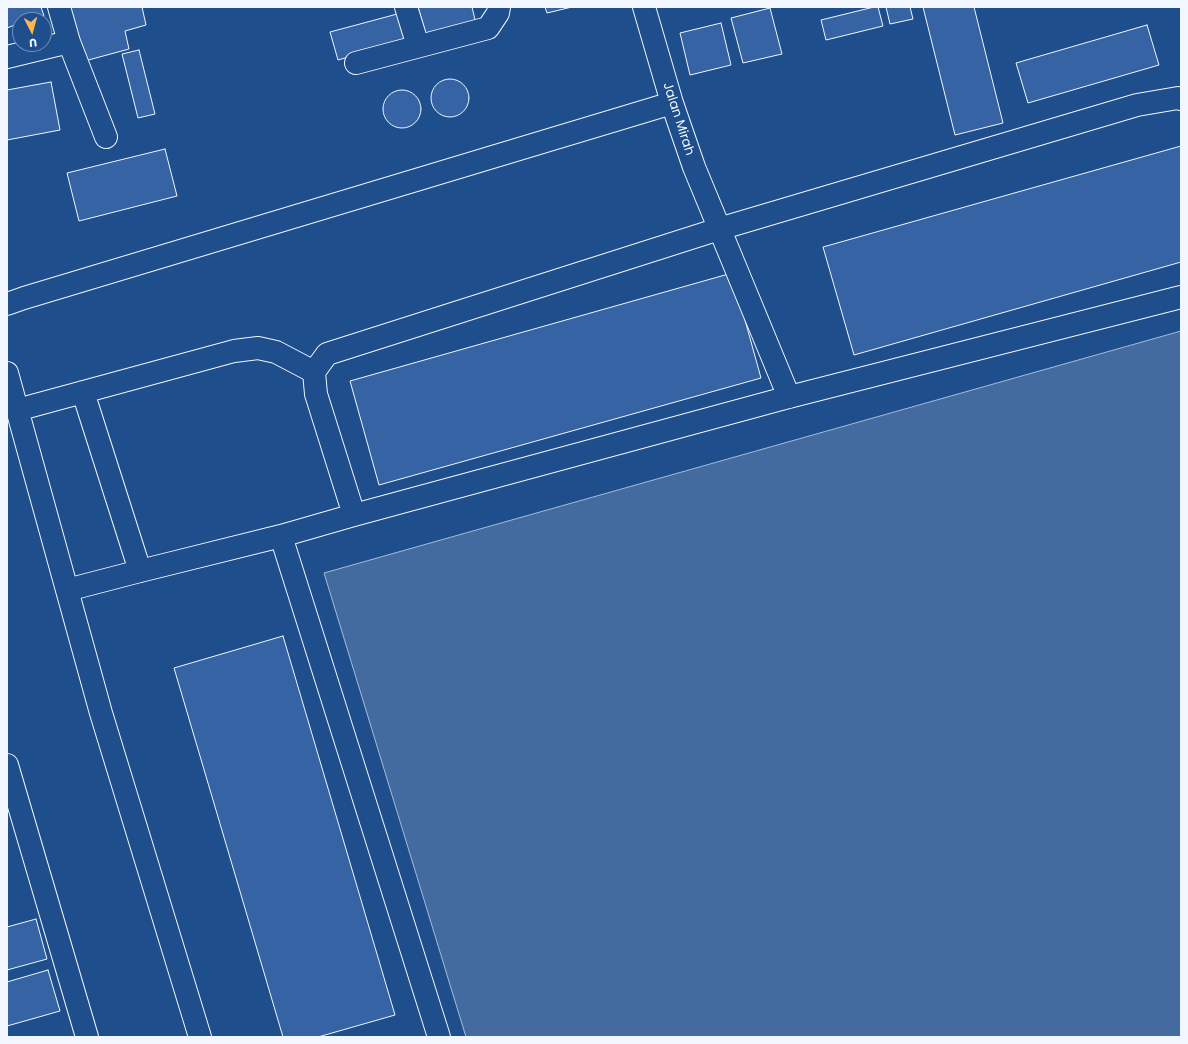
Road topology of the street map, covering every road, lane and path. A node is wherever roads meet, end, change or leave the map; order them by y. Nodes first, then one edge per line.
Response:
1 (59, 7) edge
2 (406, 7) edge
3 (499, 7) edge
4 (644, 7) edge
5 (69, 42) junction
6 (418, 46) junction
7 (7, 56) edge
8 (356, 63) dead end
9 (1181, 99) edge
10 (672, 103) junction
11 (106, 137) dead end
12 (719, 229) junction
13 (1181, 297) edge
14 (7, 304) edge
15 (314, 372) junction
16 (7, 373) edge
17 (83, 392) junction
18 (789, 397) junction
19 (17, 410) junction
20 (354, 515) junction
21 (281, 536) junction
22 (140, 571) junction
23 (66, 590) junction
24 (7, 765) edge
25 (87, 1037) edge
26 (200, 1037) edge
27 (439, 1037) edge

1 - 5 lane
2 - 6 lane
3 - 6 lane
4 - 10 lane, Jalan Mirah
5 - 7 lane
5 - 11 lane
6 - 8 lane
9 - 12 lane
10 - 12 lane, Jalan Mirah
10 - 14 lane
12 - 15 lane
12 - 18 lane, Jalan Mirah
13 - 18 lane
15 - 17 lane
15 - 20 lane
16 - 19 lane
17 - 19 lane
17 - 22 lane
18 - 20 lane
19 - 23 lane
20 - 21 lane
21 - 22 lane
21 - 27 lane
22 - 23 lane
23 - 26 lane
24 - 25 lane

